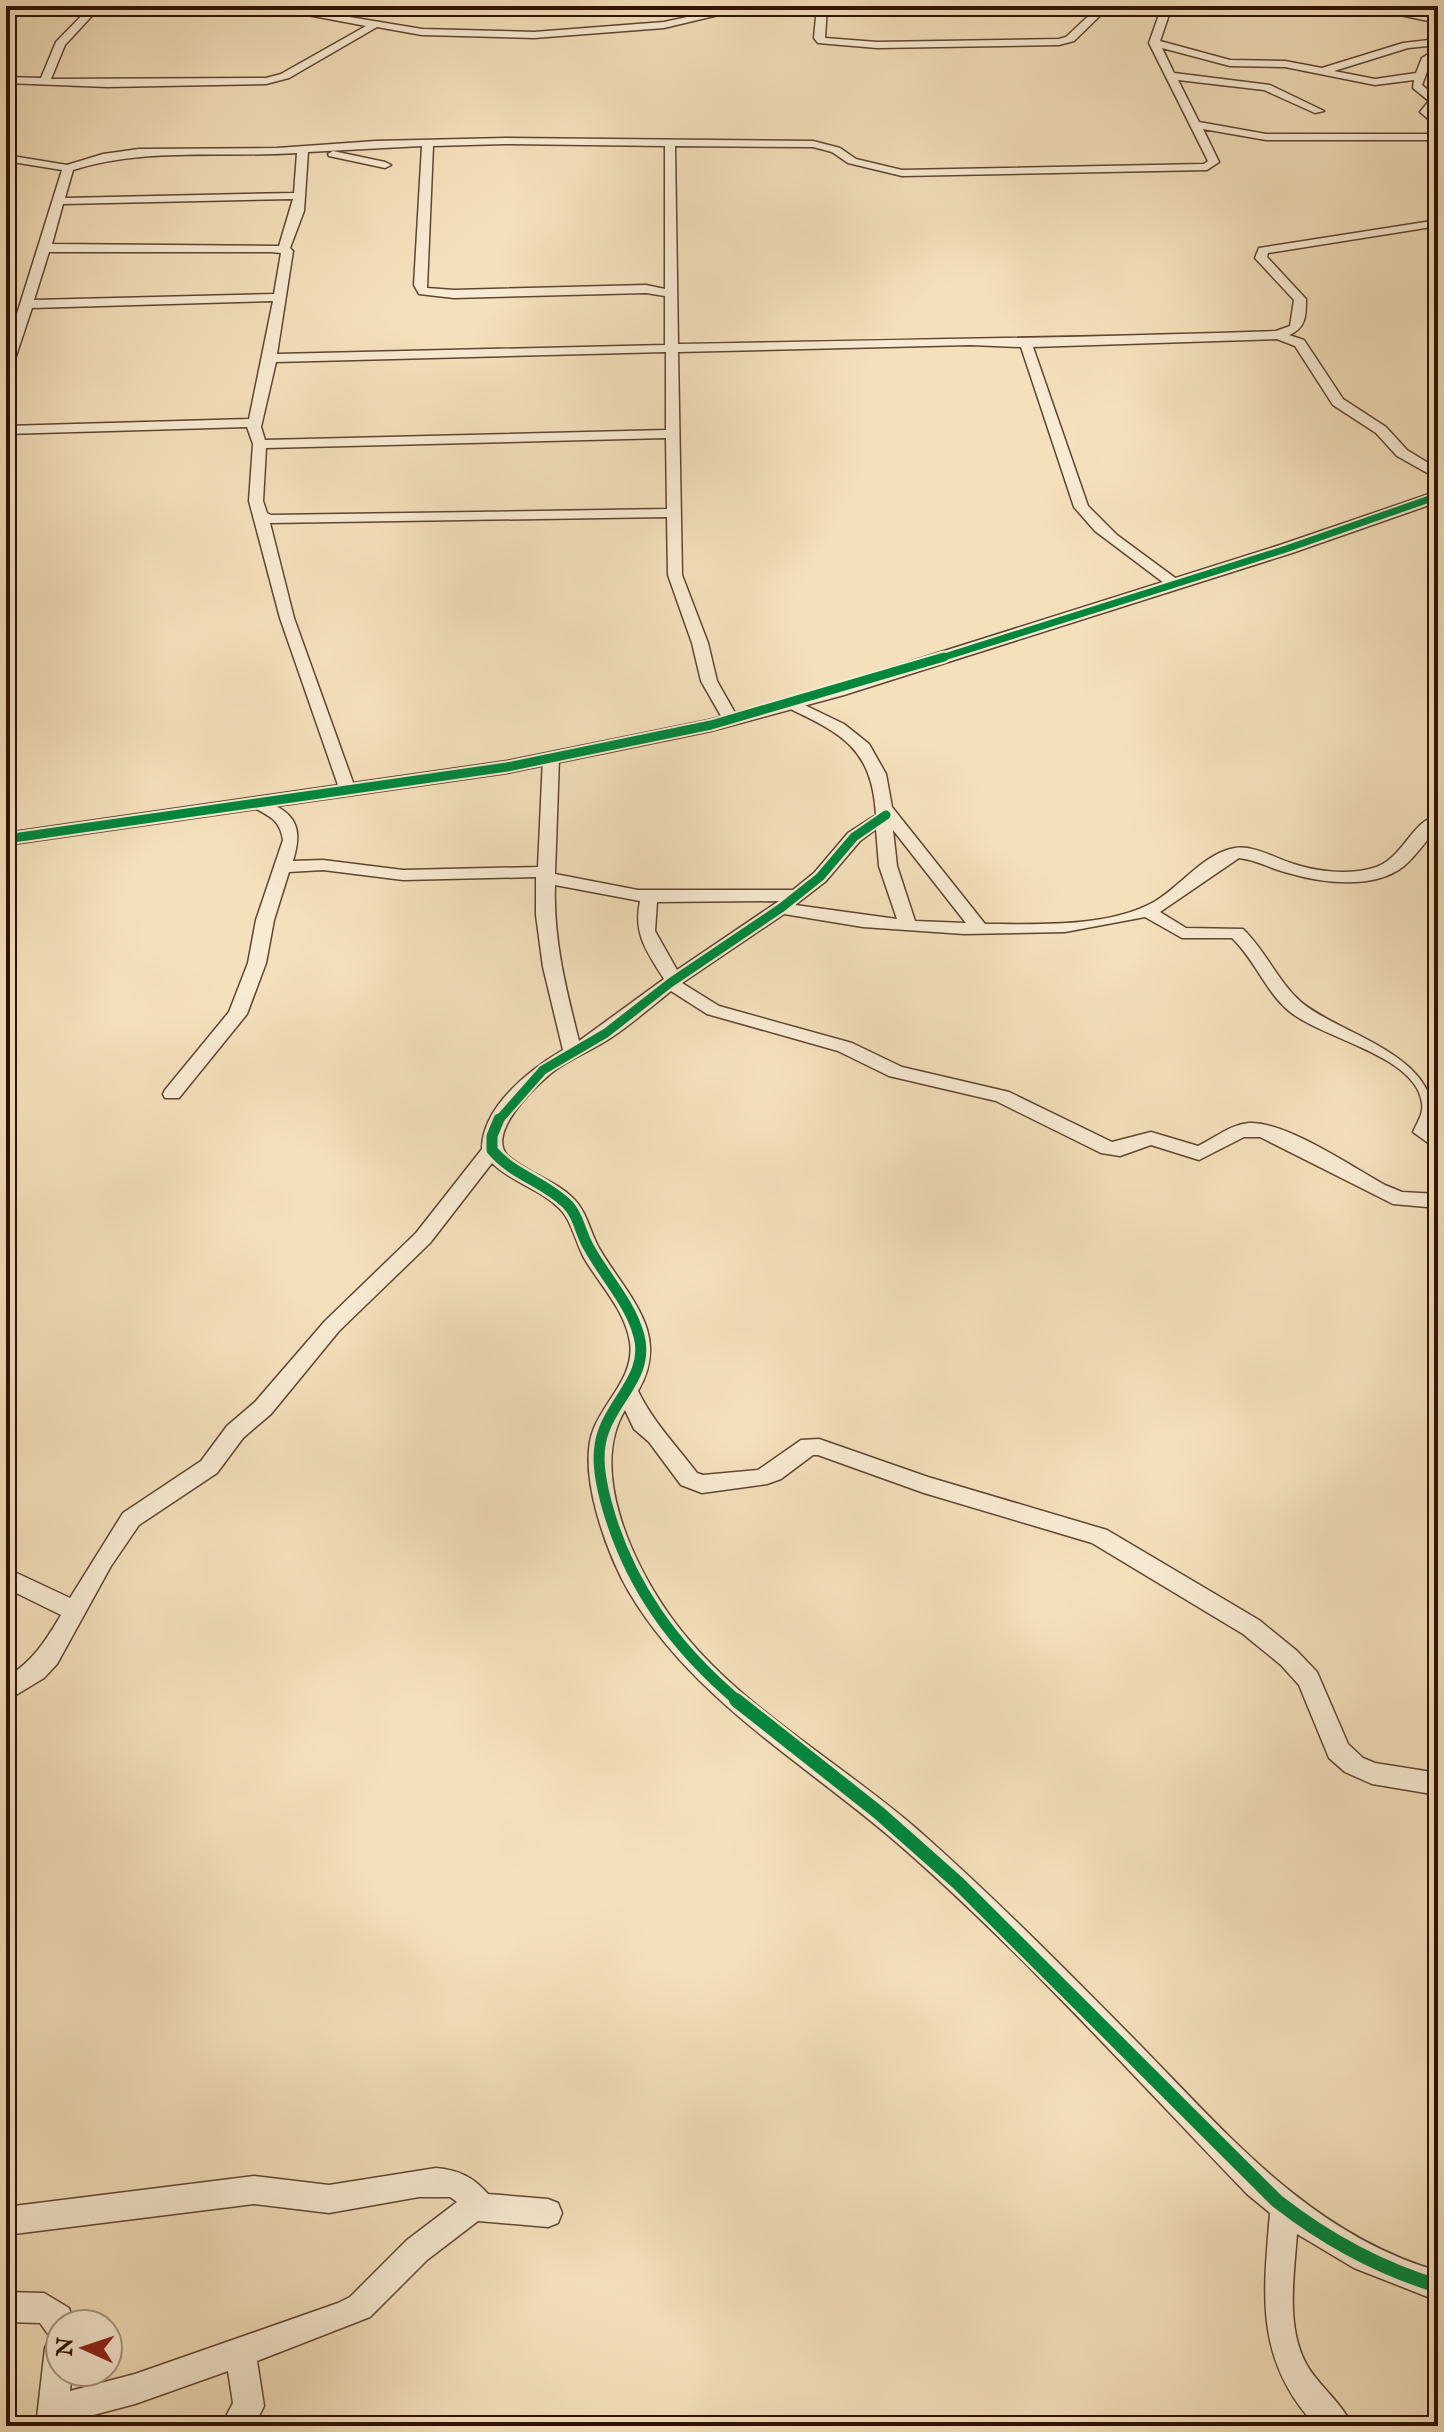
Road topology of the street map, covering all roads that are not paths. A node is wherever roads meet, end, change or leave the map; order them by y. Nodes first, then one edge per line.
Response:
1 (96, 6) edge
2 (265, 6) edge
3 (751, 6) edge
4 (822, 6) edge
5 (1105, 6) edge
6 (1167, 6) edge
7 (1362, 6) edge
8 (1421, 13) edge
9 (1438, 17) edge
10 (374, 25) junction
11 (1438, 42) edge
12 (1154, 43) junction
13 (1438, 51) edge
14 (1321, 71) junction
15 (1170, 76) junction
16 (1419, 76) junction
17 (6, 80) edge
18 (45, 80) junction
19 (1319, 111) dead end
20 (1438, 124) edge
21 (1196, 125) junction
22 (1438, 137) edge
23 (428, 143) junction
24 (670, 143) junction
25 (307, 149) junction
26 (6, 158) edge
27 (385, 165) dead end
28 (68, 168) junction
29 (298, 196) junction
30 (61, 201) junction
31 (1438, 223) edge
32 (46, 245) junction
33 (284, 249) junction
34 (671, 294) junction
35 (281, 297) junction
36 (27, 304) junction
37 (1278, 335) junction
38 (1026, 344) junction
39 (670, 350) junction
40 (270, 358) junction
41 (6, 368) edge
42 (255, 423) junction
43 (6, 430) edge
44 (671, 434) junction
45 (260, 444) junction
46 (1438, 475) edge
47 (1436, 498) edge
48 (674, 513) junction
49 (261, 516) junction
50 (1173, 583) junction
51 (790, 703) junction
52 (731, 720) junction
53 (551, 758) junction
54 (347, 788) junction
55 (257, 803) junction
56 (886, 812) junction
57 (1438, 820) edge
58 (6, 839) edge
59 (284, 867) junction
60 (544, 874) junction
61 (650, 894) junction
62 (790, 901) junction
63 (1148, 912) junction
64 (907, 924) junction
65 (979, 928) junction
66 (672, 982) junction
67 (573, 1053) junction
68 (172, 1094) dead end
69 (1438, 1143) edge
70 (492, 1150) junction
71 (1438, 1201) edge
72 (628, 1392) junction
73 (6, 1577) edge
74 (73, 1610) junction
75 (6, 1691) edge
76 (1438, 1784) edge
77 (477, 2204) junction
78 (1285, 2208) junction
79 (548, 2213) dead end
80 (6, 2221) edge
81 (1438, 2286) edge
82 (6, 2307) edge
83 (44, 2308) edge
84 (240, 2351) junction
85 (55, 2388) edge
86 (52, 2418) edge
87 (236, 2426) edge
88 (1337, 2426) edge

1 - 18 street
2 - 10 street
3 - 10 street
4 - 5 street
6 - 12 street
7 - 8 street
8 - 9 street
10 - 18 street
11 - 14 street
12 - 14 street
12 - 15 street
13 - 16 street
14 - 16 street
15 - 19 street
15 - 21 street
16 - 20 street
17 - 18 street
21 - 22 street
21 - 24 street
23 - 24 street
23 - 25 street
23 - 34 street
24 - 34 street
25 - 27 street
25 - 28 street
25 - 29 street
26 - 28 street
28 - 30 street
29 - 30 street
29 - 33 street
30 - 32 street
31 - 37 street
32 - 33 street
32 - 36 street
33 - 35 street
34 - 39 street
35 - 36 street
35 - 40 street
36 - 41 street
37 - 38 street
37 - 46 street
38 - 39 street
38 - 50 street
39 - 40 street
39 - 44 street
40 - 42 street
42 - 43 street
42 - 45 street
44 - 45 street
44 - 48 street
45 - 49 street
47 - 50 street
48 - 49 street
48 - 52 street
49 - 54 street
50 - 51 street
51 - 52 street
51 - 56 street
52 - 53 street
53 - 54 street
53 - 60 street
54 - 55 street
55 - 58 street
55 - 59 street
56 - 62 street
56 - 64 street
56 - 65 street
57 - 63 street
59 - 60 street
59 - 68 street
60 - 61 street
60 - 67 street
61 - 62 street
61 - 66 street
62 - 64 street
62 - 66 street
63 - 65 street
63 - 69 street
64 - 65 street
66 - 67 street
66 - 71 street
67 - 70 street
70 - 72 street
70 - 74 street
72 - 76 street
72 - 78 street
73 - 74 street
74 - 75 street
77 - 79 street
77 - 80 street
77 - 84 street
78 - 81 street
78 - 88 street
82 - 83 street
84 - 86 street
84 - 87 street
85 - 86 street

